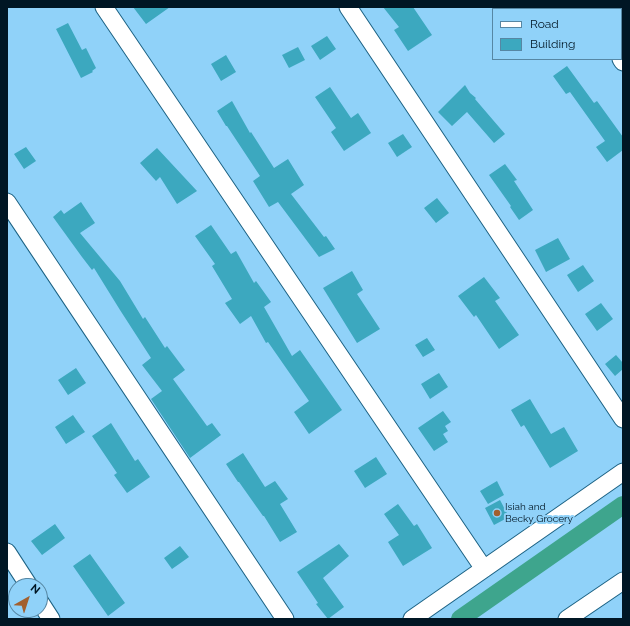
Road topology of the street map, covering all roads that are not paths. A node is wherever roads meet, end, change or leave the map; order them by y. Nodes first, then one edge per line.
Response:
1 (104, 7) edge
2 (348, 7) edge
3 (7, 202) edge
4 (623, 419) edge
5 (623, 472) edge
6 (7, 552) edge
7 (484, 569) junction
8 (24, 578) edge
9 (623, 581) edge
10 (285, 619) edge
11 (412, 619) edge
12 (567, 619) edge

1 - 7 street
2 - 4 street
3 - 10 street
5 - 7 street
6 - 8 street
7 - 11 street
9 - 12 street

